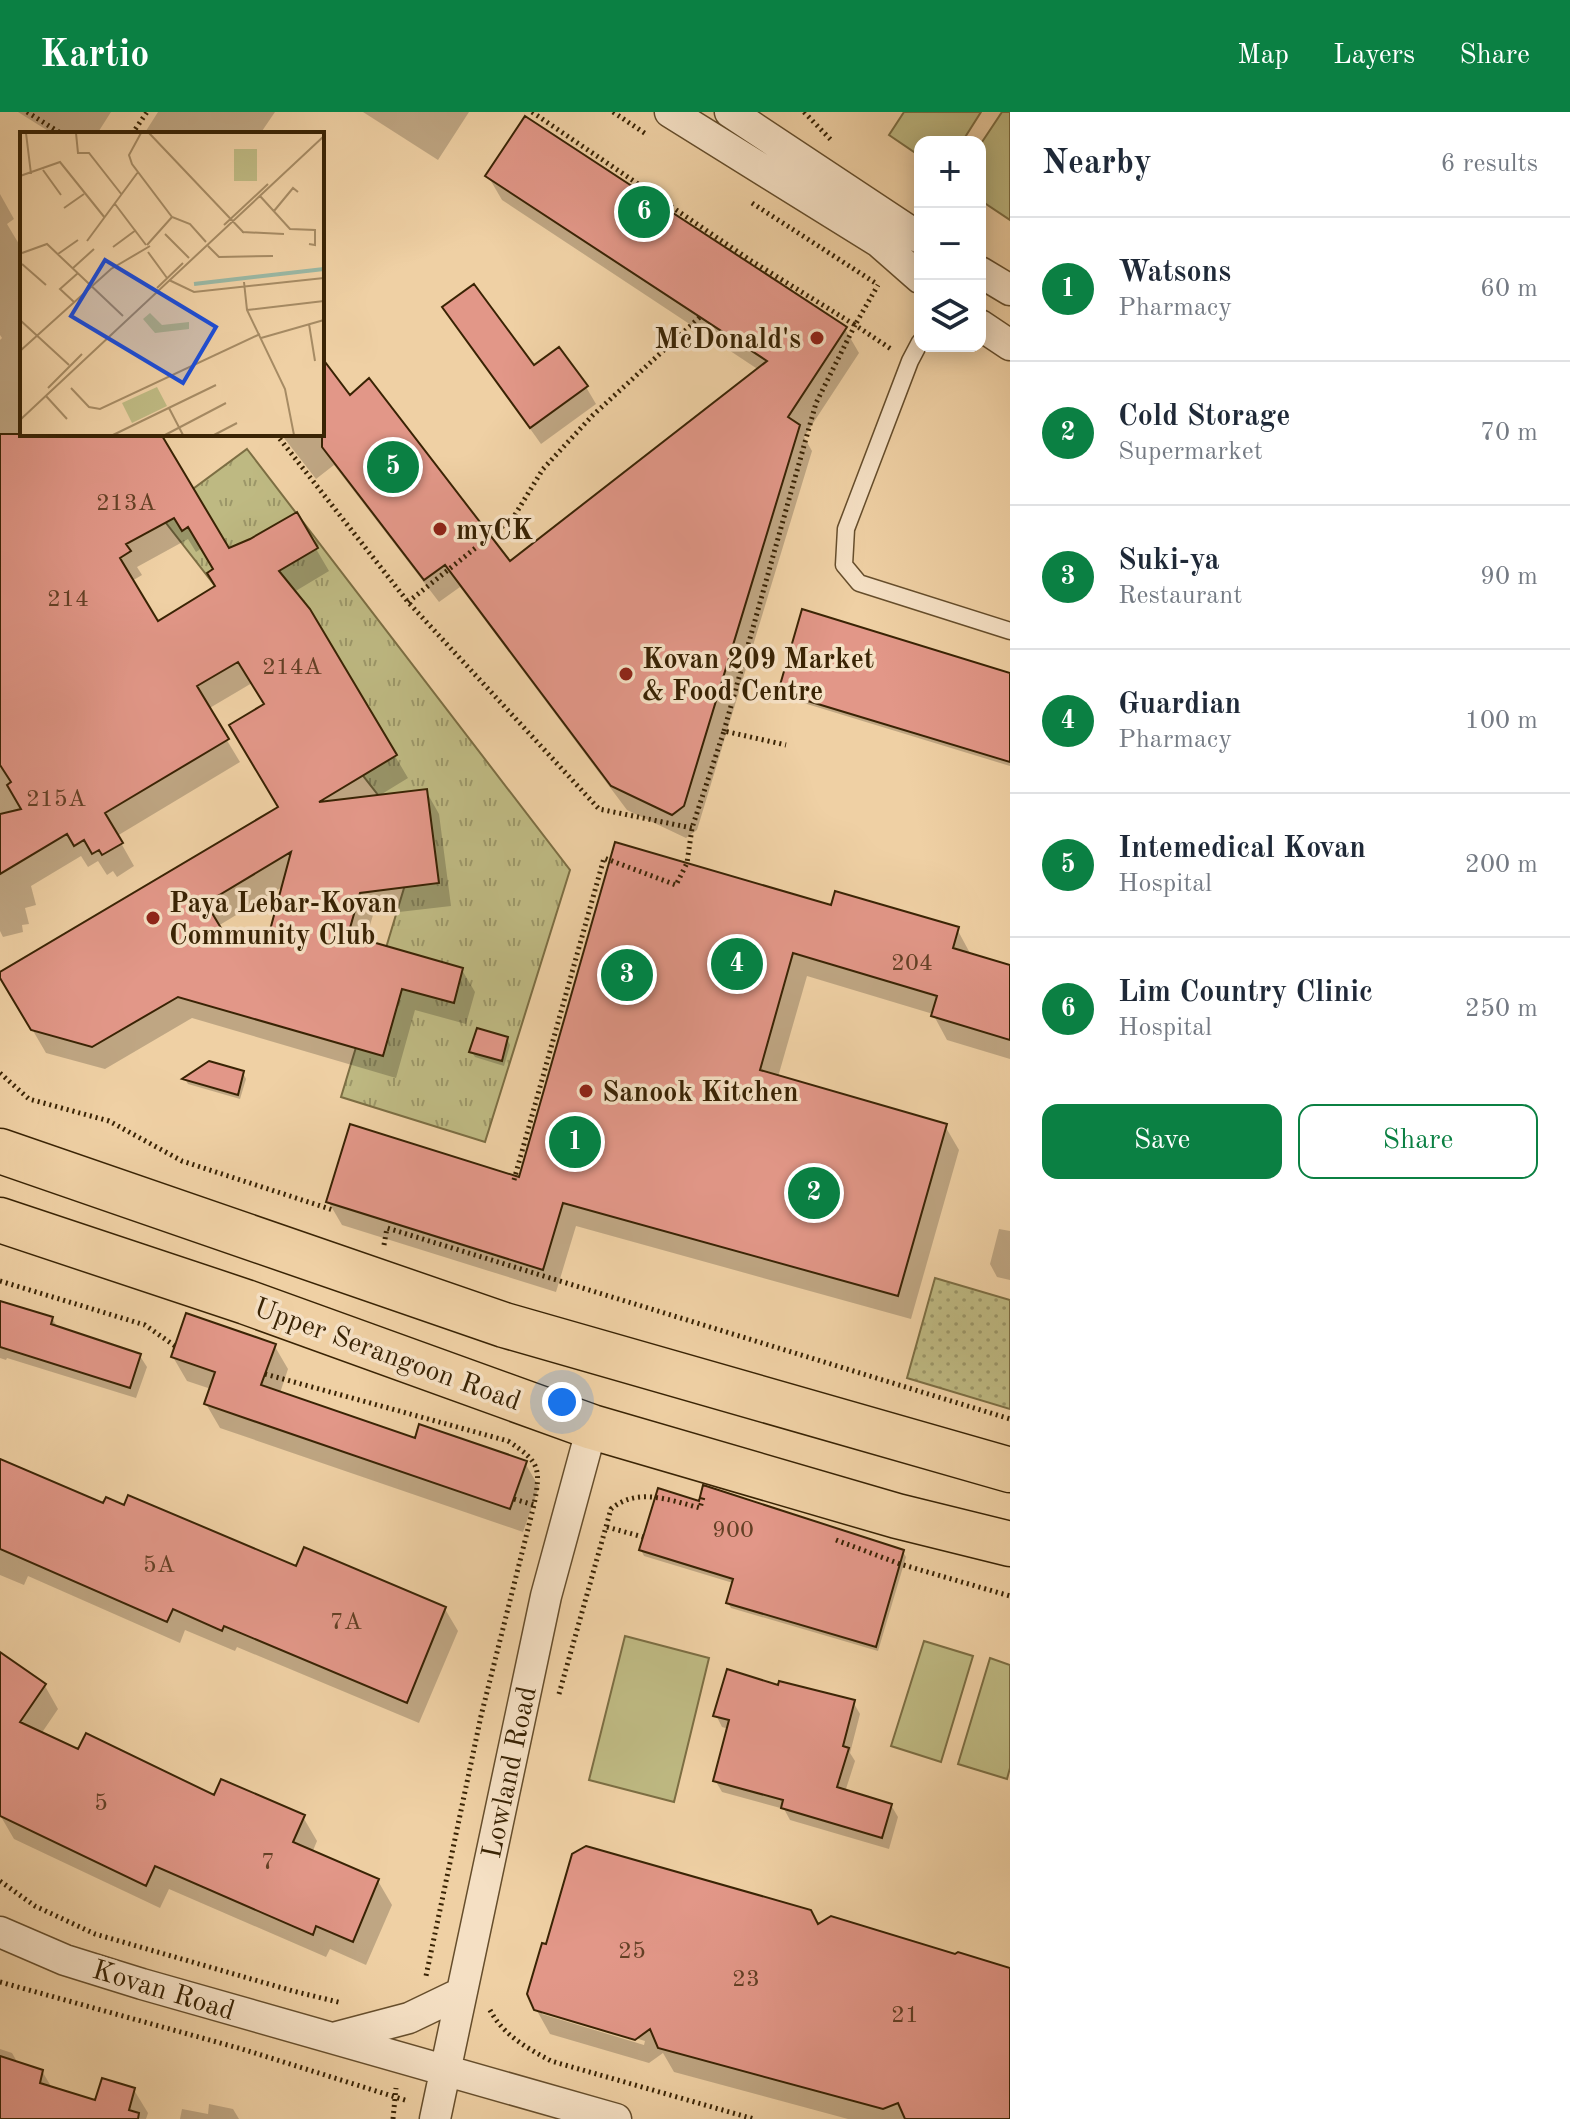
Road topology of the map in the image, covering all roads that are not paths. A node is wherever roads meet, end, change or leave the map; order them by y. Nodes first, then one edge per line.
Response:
1 (670, 112) edge
2 (730, 112) edge
3 (914, 234) edge
4 (914, 273) edge
5 (986, 329) edge
6 (1010, 345) edge
7 (915, 352) edge
8 (1010, 631) edge
9 (0, 1151) edge
10 (0, 1220) edge
11 (592, 1427) junction
12 (1010, 1470) edge
13 (1010, 1544) edge
14 (0, 1932) edge
15 (474, 1997) junction
16 (331, 2038) junction
17 (446, 2069) junction
18 (436, 2116) edge
19 (616, 2119) edge

1 - 4 street
2 - 3 street
5 - 6 street
7 - 8 lane
9 - 12 main road
10 - 11 main road, Upper Serangoon Road
11 - 13 main road, Upper Serangoon Road
11 - 15 street, Lowland Road
14 - 16 street, Kovan Road
15 - 16 street
15 - 17 street, Lowland Road
16 - 17 street, Kovan Road
17 - 18 street, Lowland Road
17 - 19 street, Kovan Road

